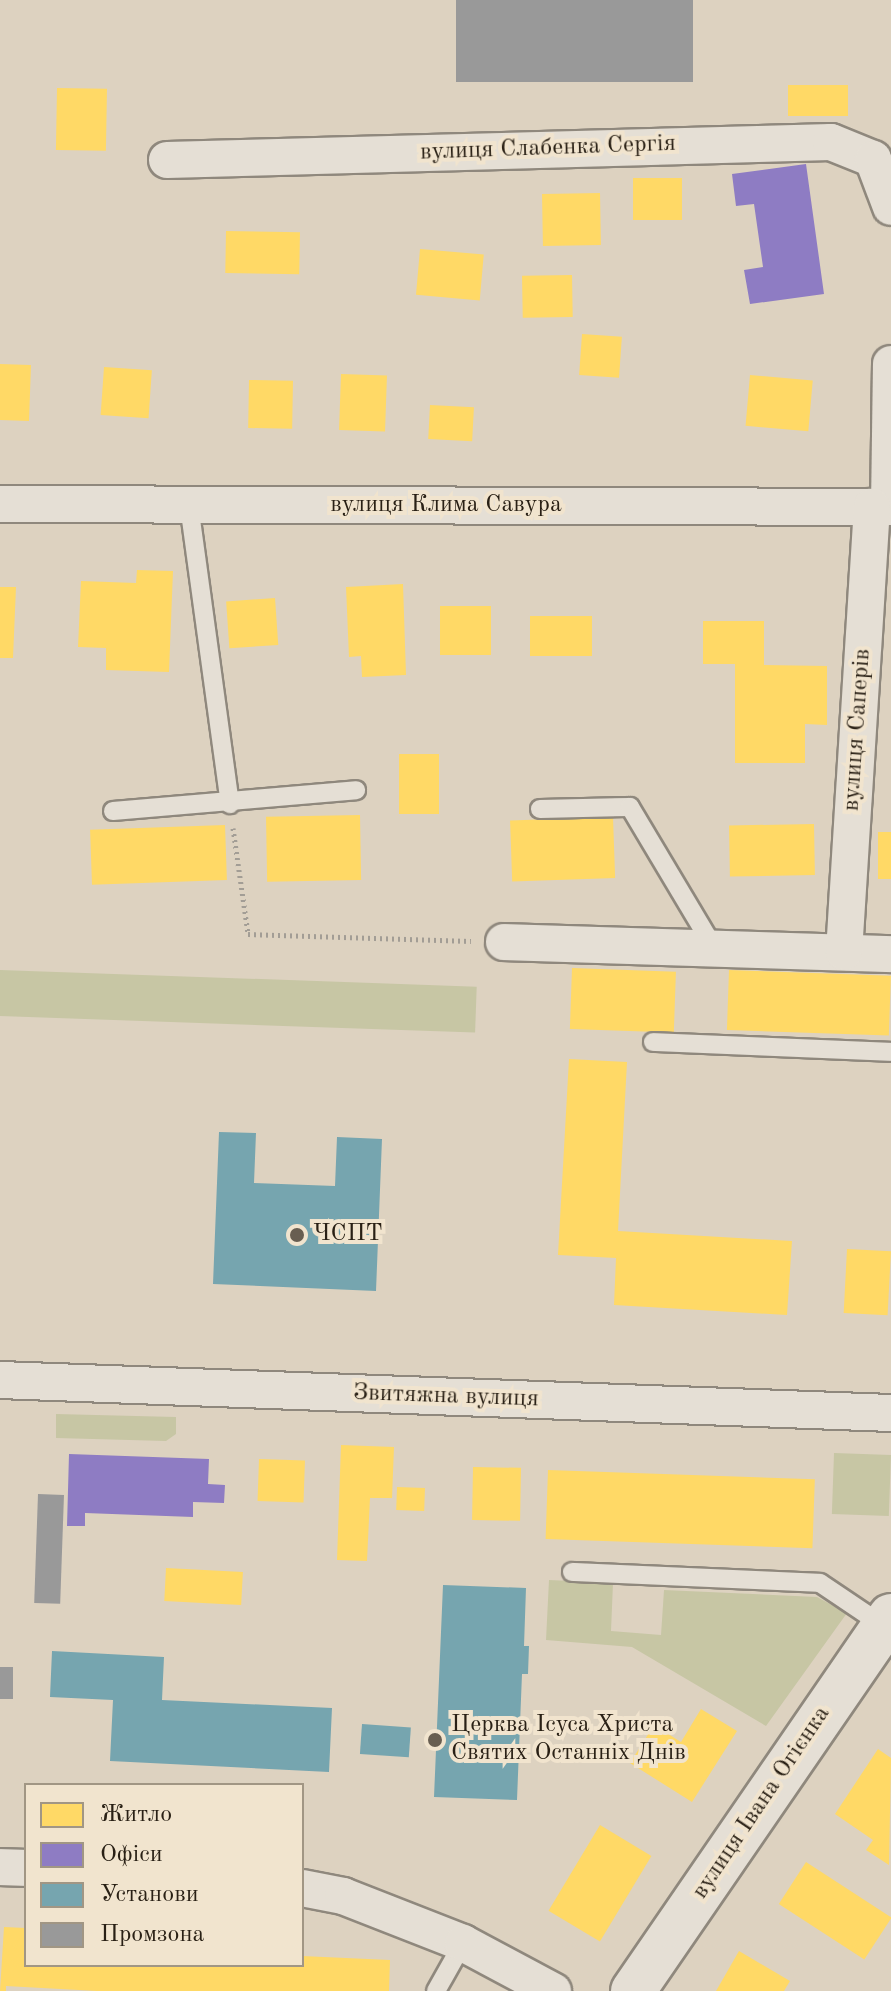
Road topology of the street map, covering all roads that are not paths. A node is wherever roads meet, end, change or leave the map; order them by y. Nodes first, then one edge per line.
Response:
1 (167, 160) dead end
2 (891, 207) edge
3 (891, 364) edge
4 (0, 504) edge
5 (189, 505) junction
6 (884, 507) edge
7 (356, 790) dead end
8 (230, 804) junction
9 (540, 809) dead end
10 (113, 811) dead end
11 (504, 942) road end
12 (714, 948) junction
13 (844, 952) junction
14 (891, 954) edge
15 (653, 1042) dead end
16 (891, 1052) edge
17 (0, 1380) edge
18 (891, 1413) edge
19 (572, 1572) dead end
20 (888, 1621) edge
21 (0, 1867) edge
22 (24, 1868) edge
23 (304, 1888) edge
24 (463, 1943) junction
25 (436, 1991) edge
26 (553, 1991) edge
27 (633, 1991) edge

1 - 2 street, вулиця Слабенка Сергія
3 - 6 street
4 - 5 street, вулиця Клима Савура
5 - 6 street, вулиця Клима Савура
5 - 8 lane
6 - 13 street, вулиця Саперів
7 - 8 lane
8 - 10 lane
9 - 12 lane
11 - 12 street
12 - 13 street
13 - 14 street
15 - 16 lane
17 - 18 street, Звитяжна вулиця
19 - 20 lane
20 - 27 street, вулиця Івана Огієнка
21 - 22 street
23 - 24 street
24 - 25 lane
24 - 26 street

